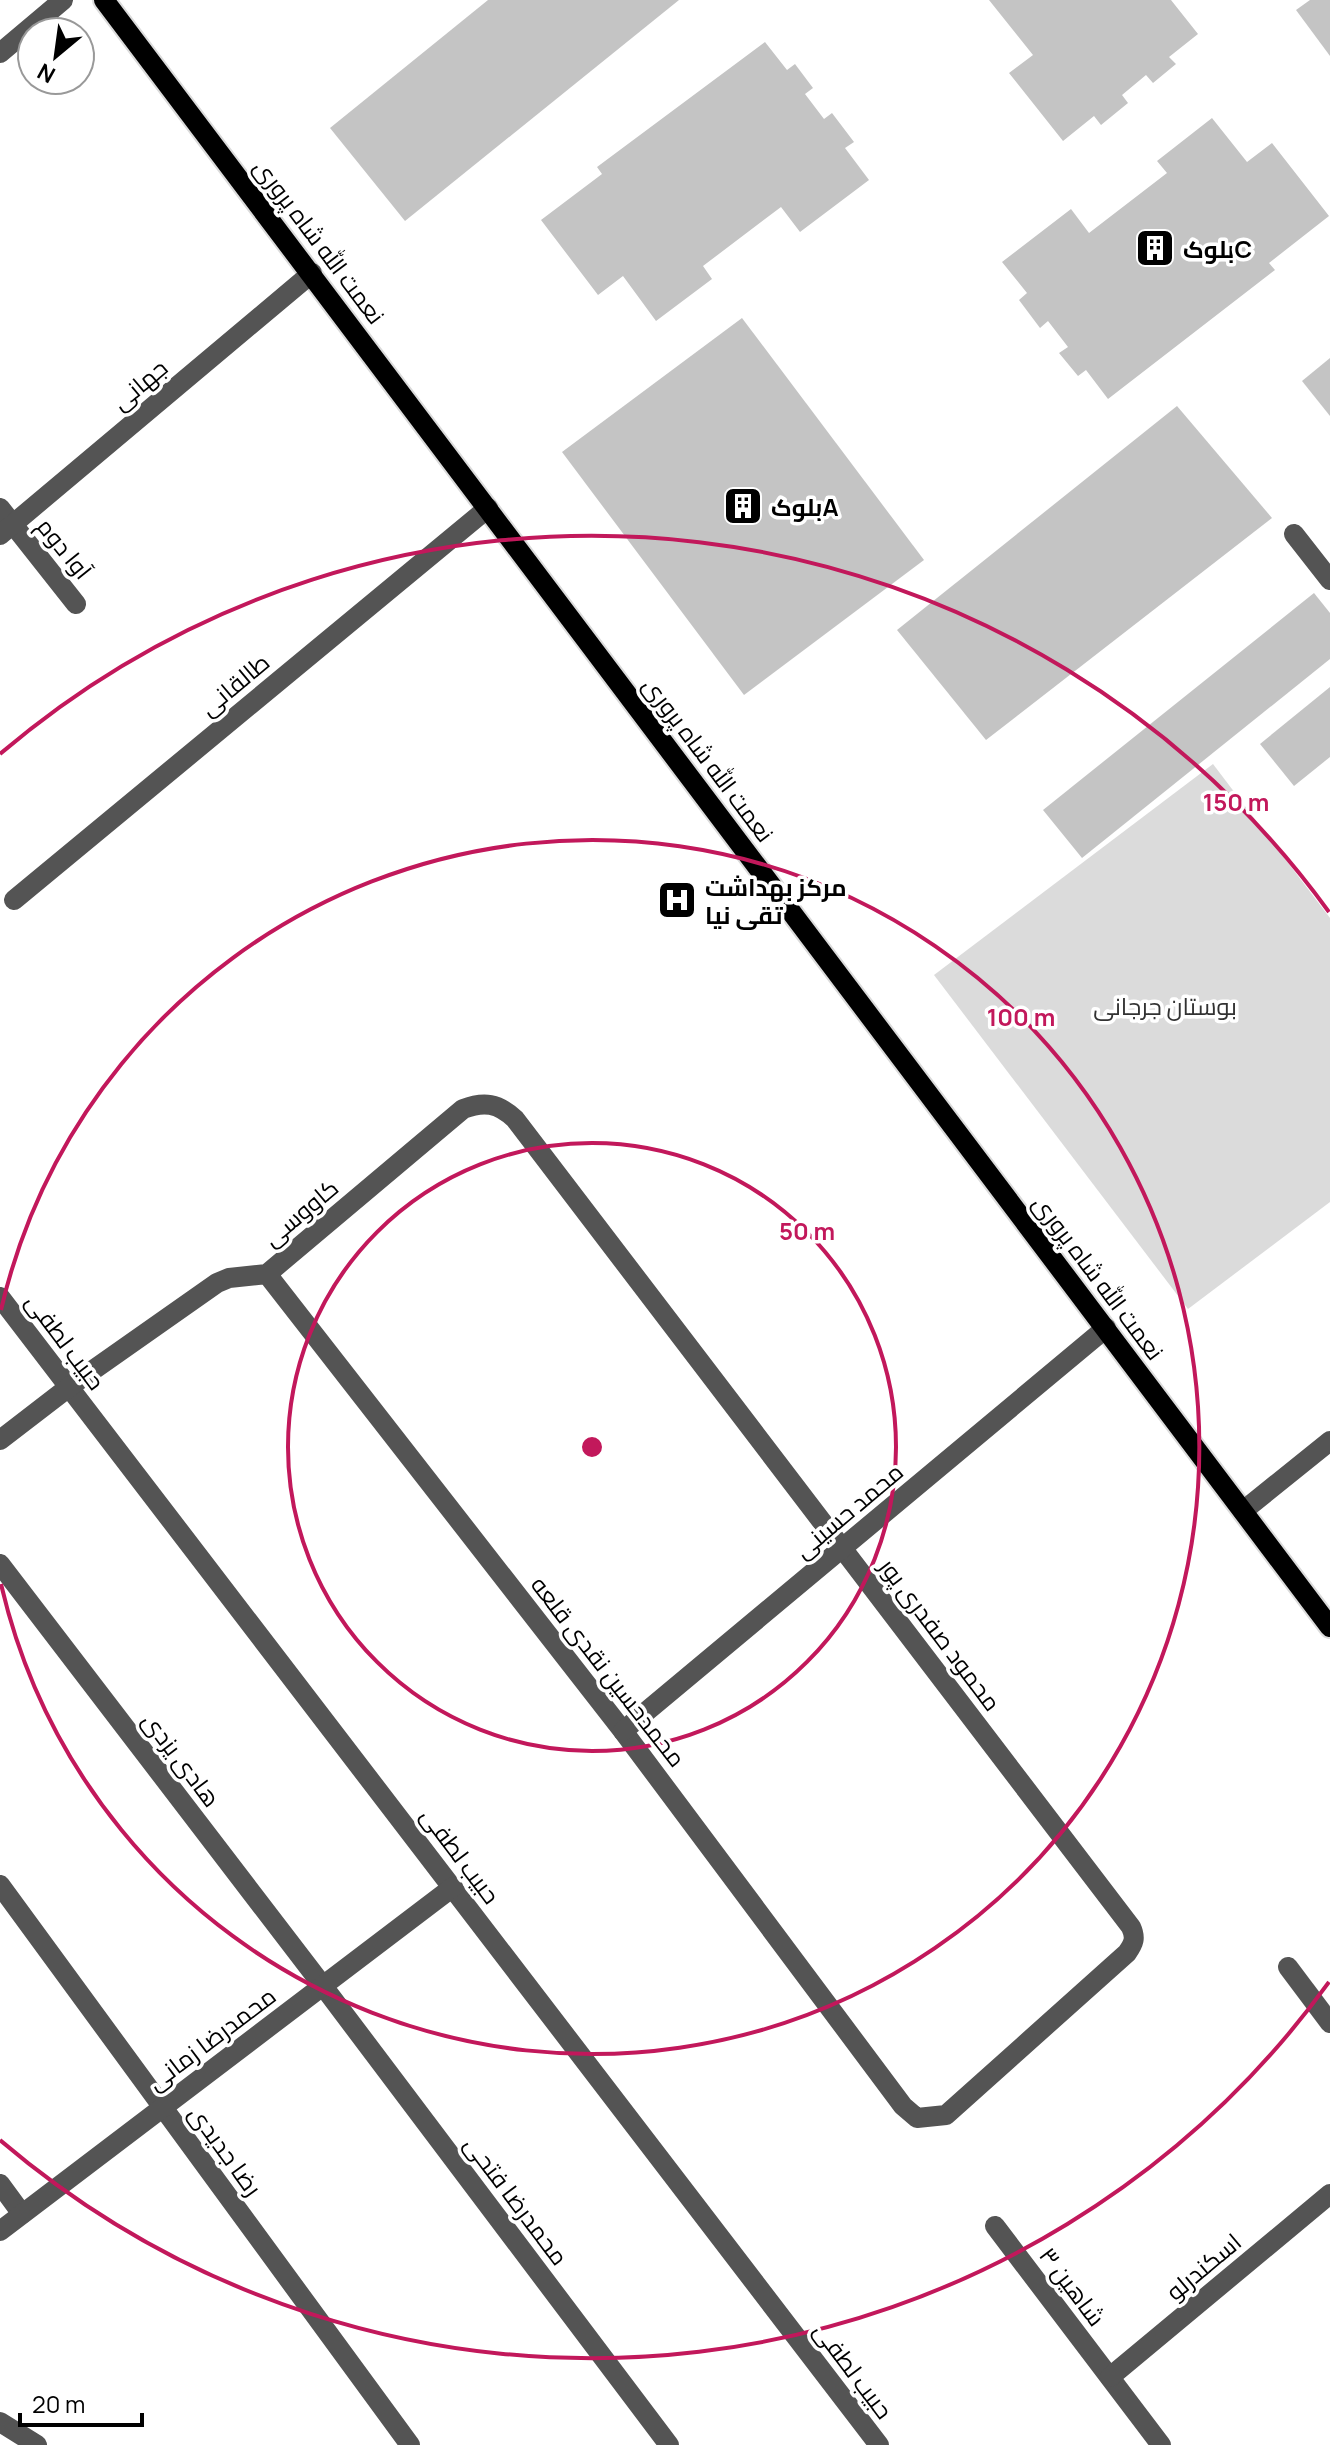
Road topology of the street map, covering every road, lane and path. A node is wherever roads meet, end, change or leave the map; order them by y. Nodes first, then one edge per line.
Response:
1 (63, 0) edge
2 (104, 0) edge
3 (0, 53) edge
4 (312, 273) junction
5 (488, 508) junction
6 (4, 523) edge
7 (1294, 534) dead end
8 (1330, 580) edge
9 (76, 604) dead end
10 (14, 900) dead end
11 (515, 1119) joint
12 (267, 1274) junction
13 (0, 1297) edge
14 (1106, 1328) junction
15 (69, 1387) junction
16 (0, 1440) edge
17 (1330, 1441) edge
18 (1243, 1511) junction
19 (843, 1548) junction
20 (0, 1564) edge
21 (1330, 1627) edge
22 (623, 1731) junction
23 (0, 1885) edge
24 (453, 1887) junction
25 (1288, 1967) dead end
26 (323, 1986) junction
27 (1330, 2023) edge
28 (903, 2106) joint
29 (163, 2107) junction
30 (0, 2184) edge
31 (1330, 2194) edge
32 (22, 2214) junction
33 (995, 2226) dead end
34 (0, 2231) edge
35 (1110, 2377) junction
36 (0, 2422) edge
37 (37, 2445) edge
38 (410, 2445) edge
39 (669, 2445) edge
40 (879, 2445) edge
41 (1161, 2445) edge

1 - 3 street
2 - 4 main road, نعمت الله شاه پروری
4 - 5 main road, نعمت الله شاه پروری
4 - 6 street, جهانی
5 - 10 street, طالقانی
5 - 14 main road, نعمت الله شاه پروری
6 - 9 street, آوا دوم
7 - 8 street
11 - 12 street, کاووسی
11 - 19 street, محمود صفدری پور
12 - 15 street, کاووسی
12 - 22 street, محمدحسین نقدی قلعه
13 - 15 street, حبیب لطفی
14 - 18 main road, نعمت الله شاه پروری
14 - 19 street, محمد حسینی
15 - 16 street, کاووسی
15 - 24 street, حبیب لطفی
17 - 18 street
18 - 21 main road, نعمت الله شاه پروری
19 - 22 street, محمد حسینی
19 - 28 street, محمود صفدری پور
20 - 26 street, هادی یزدی
22 - 28 street, محمدحسین نقدی قلعه
23 - 29 street, رضا جدیدی
24 - 26 street, محمدرضا زمانی
24 - 40 street, حبیب لطفی
25 - 27 street
26 - 29 street, محمدرضا زمانی
26 - 39 street, محمدرضا فتحی
29 - 32 street, محمدرضا زمانی
29 - 38 street, رضا جدیدی
30 - 32 street
31 - 35 street, اسکندرلو
32 - 34 street, محمدرضا زمانی
33 - 35 street, شاهین ۳
35 - 41 street, شاهین ۳
36 - 37 street

